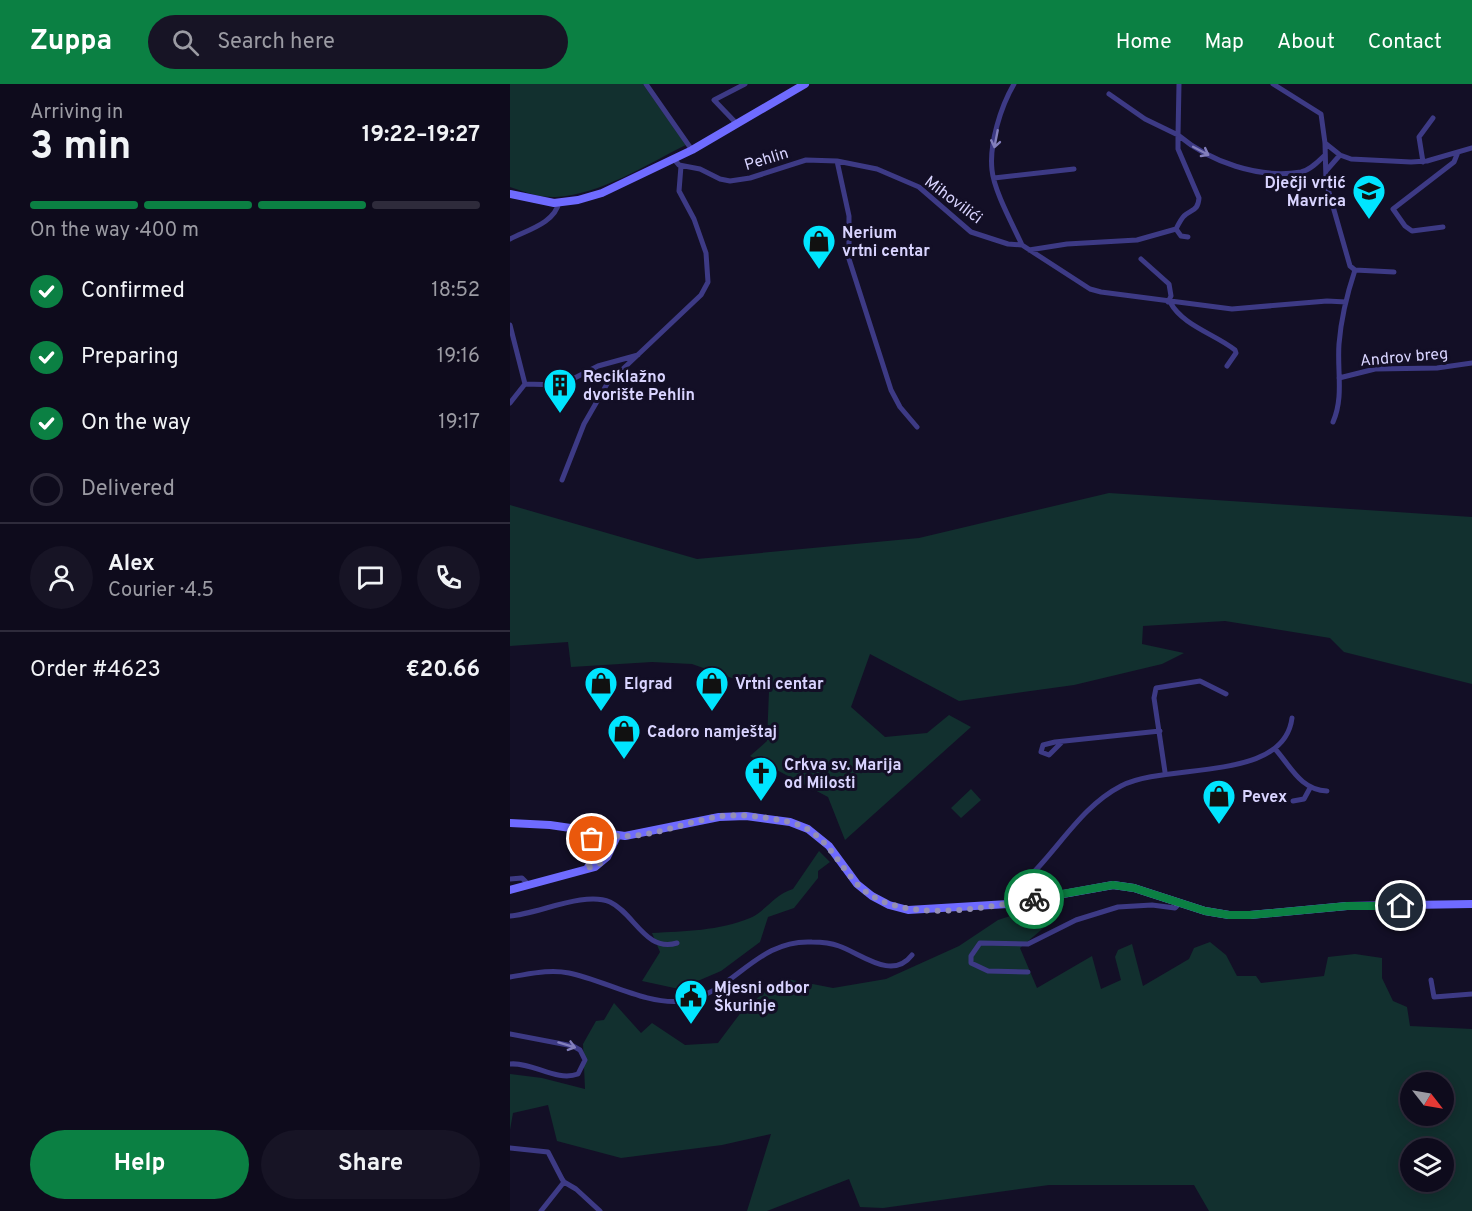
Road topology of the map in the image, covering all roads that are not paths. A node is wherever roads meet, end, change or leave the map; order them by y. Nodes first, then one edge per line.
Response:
1 (646, 84) edge
2 (745, 84) edge
3 (805, 84) edge
4 (1014, 84) edge
5 (1179, 84) edge
6 (1274, 84) edge
7 (1109, 94) dead end
8 (1433, 118) dead end
9 (737, 124) junction
10 (1178, 135) junction
11 (1325, 143) junction
12 (1472, 147) edge
13 (692, 150) junction
14 (1458, 152) junction
15 (1340, 155) junction
16 (1324, 156) junction
17 (673, 158) junction
18 (837, 161) junction
19 (1423, 162) junction
20 (681, 166) junction
21 (1074, 169) dead end
22 (1325, 172) junction
23 (994, 178) junction
24 (510, 194) edge
25 (559, 202) junction
26 (1443, 227) dead end
27 (1176, 229) junction
28 (1188, 237) dead end
29 (510, 239) edge
30 (1022, 245) junction
31 (1029, 250) junction
32 (1141, 259) dead end
33 (1355, 270) junction
34 (1394, 272) dead end
35 (1169, 302) junction
36 (1346, 302) junction
37 (510, 324) edge
38 (639, 354) junction
39 (1472, 363) edge
40 (1227, 366) dead end
41 (1339, 378) junction
42 (525, 384) junction
43 (510, 403) edge
44 (1333, 422) dead end
45 (917, 427) dead end
46 (562, 480) dead end
47 (1226, 694) dead end
48 (1292, 718) dead end
49 (1160, 732) junction
50 (1061, 742) dead end
51 (1276, 750) junction
52 (1165, 772) junction
53 (1310, 788) junction
54 (1327, 791) dead end
55 (1293, 801) dead end
56 (510, 824) edge
57 (580, 831) junction
58 (608, 834) junction
59 (617, 836) junction
60 (600, 853) junction
61 (585, 869) junction
62 (1034, 872) junction
63 (510, 879) edge
64 (528, 884) junction
65 (1031, 885) junction
66 (510, 890) edge
67 (1042, 897) junction
68 (1023, 901) junction
69 (1180, 903) junction
70 (1008, 904) junction
71 (1472, 904) edge
72 (510, 916) edge
73 (677, 944) dead end
74 (912, 955) dead end
75 (1028, 972) dead end
76 (510, 977) edge
77 (1431, 980) dead end
78 (1472, 994) edge
79 (510, 1034) edge
80 (510, 1064) edge
81 (510, 1148) edge
82 (564, 1182) junction
83 (541, 1211) edge
84 (600, 1211) edge

1 - 13 street
2 - 9 street
3 - 9 street
4 -> 23 street, Mihovilići
5 - 10 street
6 - 11 street
7 - 10 street
8 - 19 street
9 - 13 street
10 -> 16 street
10 - 27 street
11 - 15 street
11 - 16 street
12 - 14 street
13 - 17 street
14 - 19 street
14 - 26 street
15 - 19 street
15 - 22 street
16 - 22 street
17 - 20 street, Pehlin
17 - 25 street
18 - 20 street, Pehlin
18 - 30 street, Mihovilići
18 - 45 street
20 - 38 street
21 - 23 street
22 - 33 street
23 - 30 street, Mihovilići
24 - 25 street
25 - 29 street
27 - 28 street
27 - 31 street
30 - 31 street, Mihovilići
31 - 35 street, Mihovilići
32 - 35 street
33 - 34 street
33 - 36 street
35 - 36 street, Mihovilići
35 - 40 street
36 - 41 street
37 - 42 street
38 - 42 street
38 - 46 street
39 - 41 street, Androv breg
41 - 44 street
42 - 43 street
47 - 49 street
48 - 51 street
49 - 50 street
49 - 52 street
51 - 52 street
51 - 53 street
52 - 62 street
53 - 54 street
53 - 55 street
56 - 57 street
57 - 58 street
57 - 60 street
58 - 59 street
58 - 60 street
59 - 61 street
59 - 70 street
60 - 61 street
61 - 64 street
62 - 65 street
62 - 70 street
63 - 64 street
64 - 66 street
65 - 67 street
65 - 68 street
67 - 68 street
67 - 69 street
68 - 70 street
69 - 71 street
69 - 75 street
72 - 73 street
74 - 76 street
77 - 78 street
79 -> 80 street
81 - 82 street
82 - 83 street
82 - 84 street

